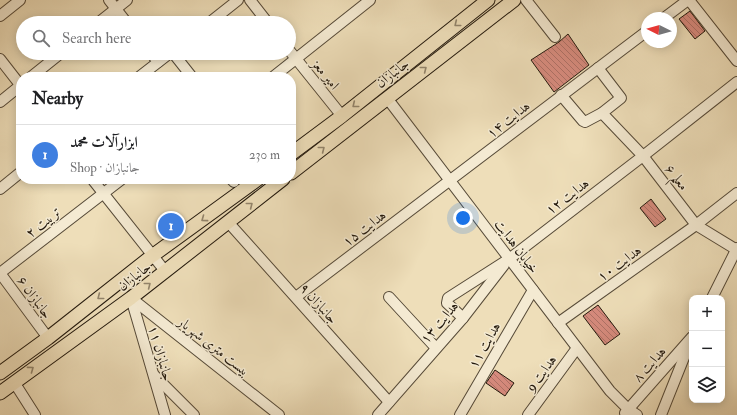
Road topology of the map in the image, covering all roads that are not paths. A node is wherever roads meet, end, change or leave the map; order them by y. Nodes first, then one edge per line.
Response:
1 (20, 0) edge
2 (109, 0) edge
3 (127, 0) edge
4 (238, 0) edge
5 (250, 0) edge
6 (370, 0) edge
7 (488, 0) edge
8 (514, 0) edge
9 (526, 0) edge
10 (688, 0) edge
11 (116, 9) junction
12 (672, 12) edge
13 (0, 16) edge
14 (107, 16) edge
15 (122, 16) edge
16 (218, 16) edge
17 (263, 16) edge
18 (641, 36) edge
19 (555, 37) dead end
20 (0, 59) edge
21 (296, 59) joint
22 (52, 60) edge
23 (161, 60) edge
24 (177, 60) edge
25 (295, 60) edge
26 (737, 60) edge
27 (158, 62) joint
28 (598, 68) junction
29 (37, 72) edge
30 (147, 72) edge
31 (188, 72) edge
32 (279, 72) edge
33 (16, 80) edge
34 (737, 82) edge
35 (16, 90) edge
36 (561, 95) junction
37 (387, 98) junction
38 (0, 102) edge
39 (602, 113) junction
40 (342, 116) junction
41 (296, 150) edge
42 (643, 156) junction
43 (296, 169) edge
44 (16, 176) edge
45 (450, 181) junction
46 (96, 184) edge
47 (116, 184) edge
48 (251, 184) edge
49 (277, 184) edge
50 (0, 190) edge
51 (737, 193) edge
52 (104, 194) junction
53 (228, 222) junction
54 (696, 225) junction
55 (737, 249) edge
56 (152, 256) junction
57 (509, 259) junction
58 (165, 271) junction
59 (0, 273) edge
60 (533, 290) junction
61 (714, 295) edge
62 (296, 297) junction
63 (389, 297) dead end
64 (131, 298) junction
65 (463, 318) junction
66 (558, 323) junction
67 (48, 338) junction
68 (689, 340) edge
69 (689, 345) edge
70 (436, 348) junction
71 (577, 348) junction
72 (0, 373) edge
73 (153, 373) junction
74 (14, 382) junction
75 (0, 393) edge
76 (389, 402) junction
77 (625, 412) edge
78 (35, 415) edge
79 (165, 415) edge
80 (194, 415) edge
81 (280, 415) edge
82 (378, 415) edge
83 (460, 415) edge
84 (528, 415) edge
85 (637, 415) edge
86 (661, 415) edge

1 - 13 street
2 - 11 street
3 - 11 street
4 - 16 street
5 - 17 street
6 - 21 street
7 -> 40 main road, جانبازان
37 -> 8 main road, جانبازان
9 - 19 street
10 - 12 street
10 - 26 street
11 - 14 street
11 - 15 street
18 - 28 street, هدایت ۱۴
20 - 33 street
21 - 40 street, امیر معز
22 - 29 street
23 - 27 street
24 - 31 street
25 - 32 street
27 - 30 street
28 - 36 street, هدایت ۱۴
28 - 39 street
34 - 42 street, هدایت ۱۲
35 - 38 street
36 - 39 street
36 - 45 street, هدایت ۱۴
43 -> 37 main road, جانبازان
37 - 45 street, خیابان هدایت
39 - 42 street, معلم ۶
40 - 41 main road, جانبازان
42 - 54 street, معلم ۶
42 - 57 street, هدایت ۱۲
44 - 50 street
45 - 57 street, خیابان هدایت
45 - 62 street, هدایت ۱۵
46 - 52 street
47 - 52 street, تربیت ۲
48 -> 56 main road, جانبازان
53 -> 49 main road, جانبازان
51 - 54 street, هدایت ۱۰
52 - 56 street
52 - 59 street, تربیت ۲
53 - 58 main road, جانبازان
53 - 62 street, جانبازان ۹
54 - 55 street, معلم ۶
54 - 66 street, هدایت ۱۰
55 - 61 street
56 - 58 street
56 -> 67 main road, جانبازان
57 - 60 street, خیابان هدایت
57 - 65 street, هدایت ۱۳
57 - 65 street
64 -> 58 main road, جانبازان
59 - 67 street, جانبازان ۶
60 - 66 street, خیابان هدایت
60 - 83 street, هدایت ۱۱
62 - 76 street, جانبازان ۹
63 - 70 street
64 - 73 street, جانبازان ۱۱
74 -> 64 main road, جانبازان
64 - 81 street, بیست متری شهریار
65 - 70 street, هدایت ۱۳
66 - 71 street, خیابان هدایت
67 - 72 main road, جانبازان
68 - 77 street, هدایت ۸
69 - 86 street
70 - 76 street, هدایت ۱۳
71 - 77 street, خیابان هدایت
71 - 84 street, هدایت 9
73 - 79 street, جانبازان ۱۱
73 - 80 street
74 - 75 main road, جانبازان
74 - 78 street
76 - 82 street, هدایت ۱۳
77 - 85 street, خیابان هدایت

